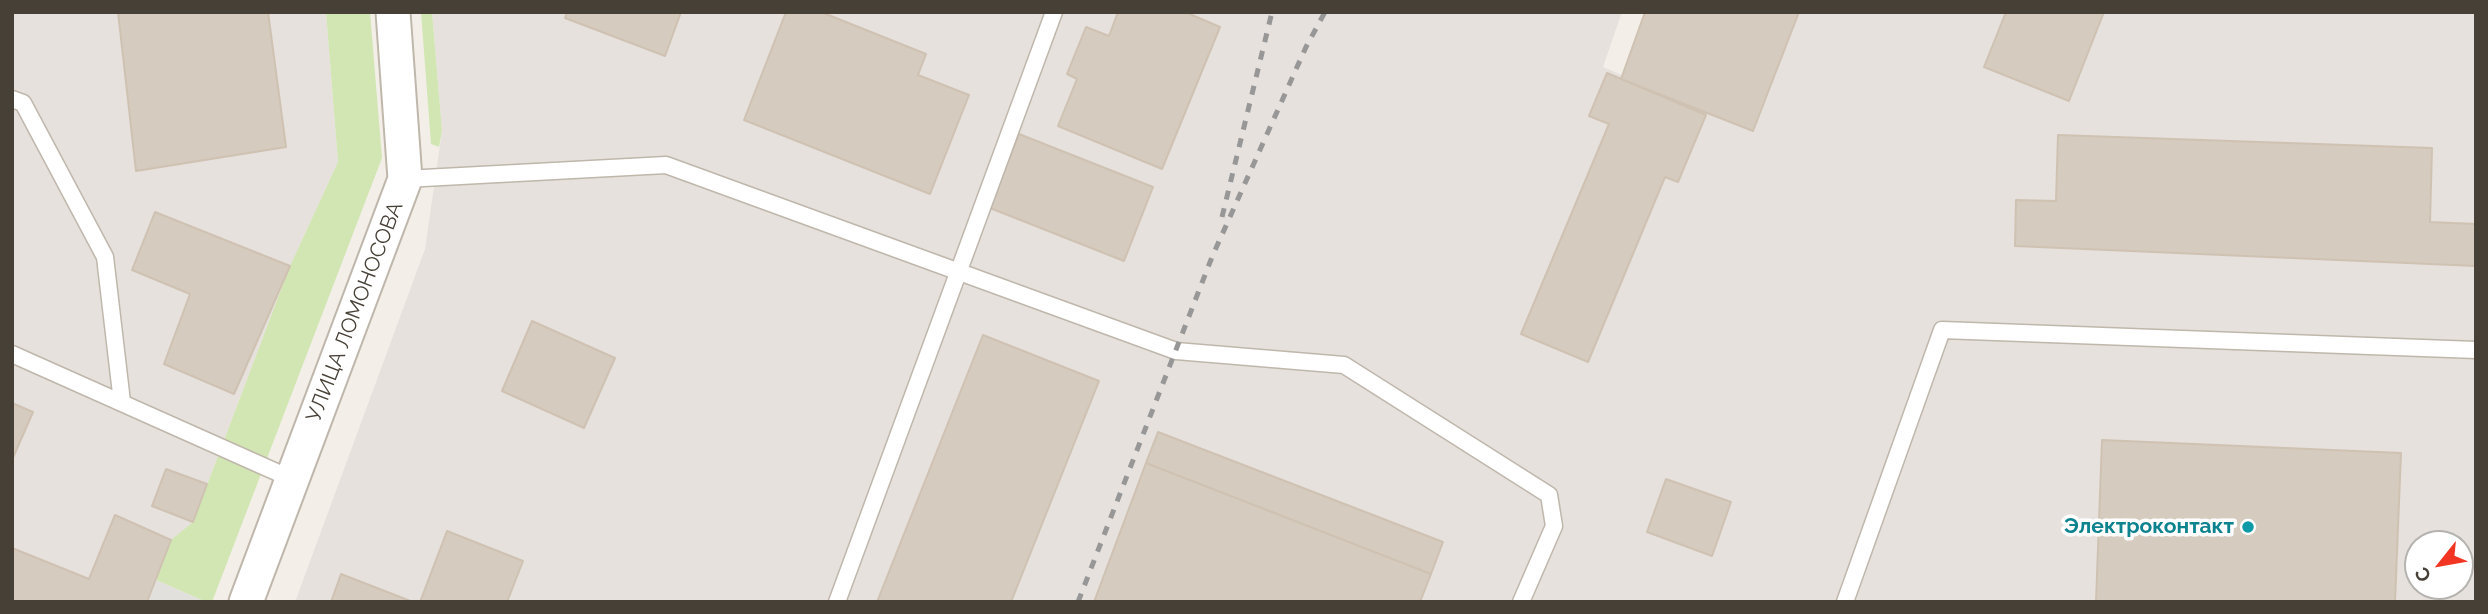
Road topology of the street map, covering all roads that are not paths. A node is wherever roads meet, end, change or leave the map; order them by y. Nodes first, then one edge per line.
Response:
1 (393, 12) edge
2 (1054, 12) edge
3 (12, 99) edge
4 (405, 179) junction
5 (957, 271) junction
6 (2476, 350) edge
7 (12, 354) edge
8 (122, 402) junction
9 (292, 479) junction
10 (246, 602) edge
11 (837, 602) edge
12 (1521, 602) edge
13 (1845, 602) edge

1 - 4 street, УЛИЦА ЛОМОНОСОВА
2 - 5 lane
3 - 8 lane
4 - 5 lane
4 - 9 street, УЛИЦА ЛОМОНОСОВА
5 - 11 lane
5 - 12 lane
6 - 13 lane
7 - 8 lane
8 - 9 lane
9 - 10 street, УЛИЦА ЛОМОНОСОВА

